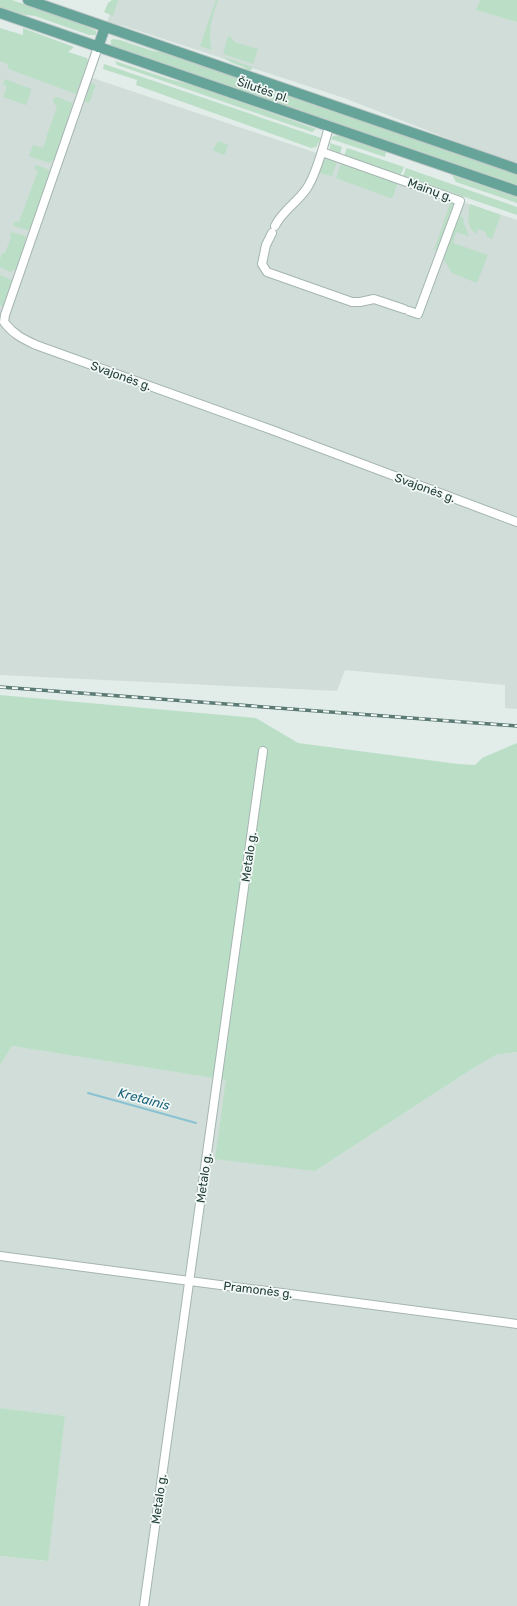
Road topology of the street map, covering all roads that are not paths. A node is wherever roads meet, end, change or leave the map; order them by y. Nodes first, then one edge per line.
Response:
1 (28, 0) edge
2 (45, 3) edge
3 (0, 13) edge
4 (105, 27) junction
5 (98, 47) junction
6 (330, 127) junction
7 (322, 152) junction
8 (517, 169) edge
9 (517, 191) edge
10 (517, 522) edge
11 (264, 750) dead end
12 (0, 1256) edge
13 (189, 1281) junction
14 (517, 1324) edge
15 (144, 1606) edge

1 - 2 main road, Šilutės pl.
2 - 4 main road, Šilutės pl.
3 - 5 main road, Šilutės pl.
4 - 5 main road
4 - 8 main road, Šilutės pl.
5 - 6 main road, Šilutės pl.
5 - 10 street, Svajonės g.
6 - 7 street, Mainų g.
6 - 9 main road, Šilutės pl.
7 - 7 street, Mainų g.
11 - 13 street, Metalo g.
12 - 13 street, Pramonės g.
13 - 14 street, Pramonės g.
13 - 15 street, Metalo g.

